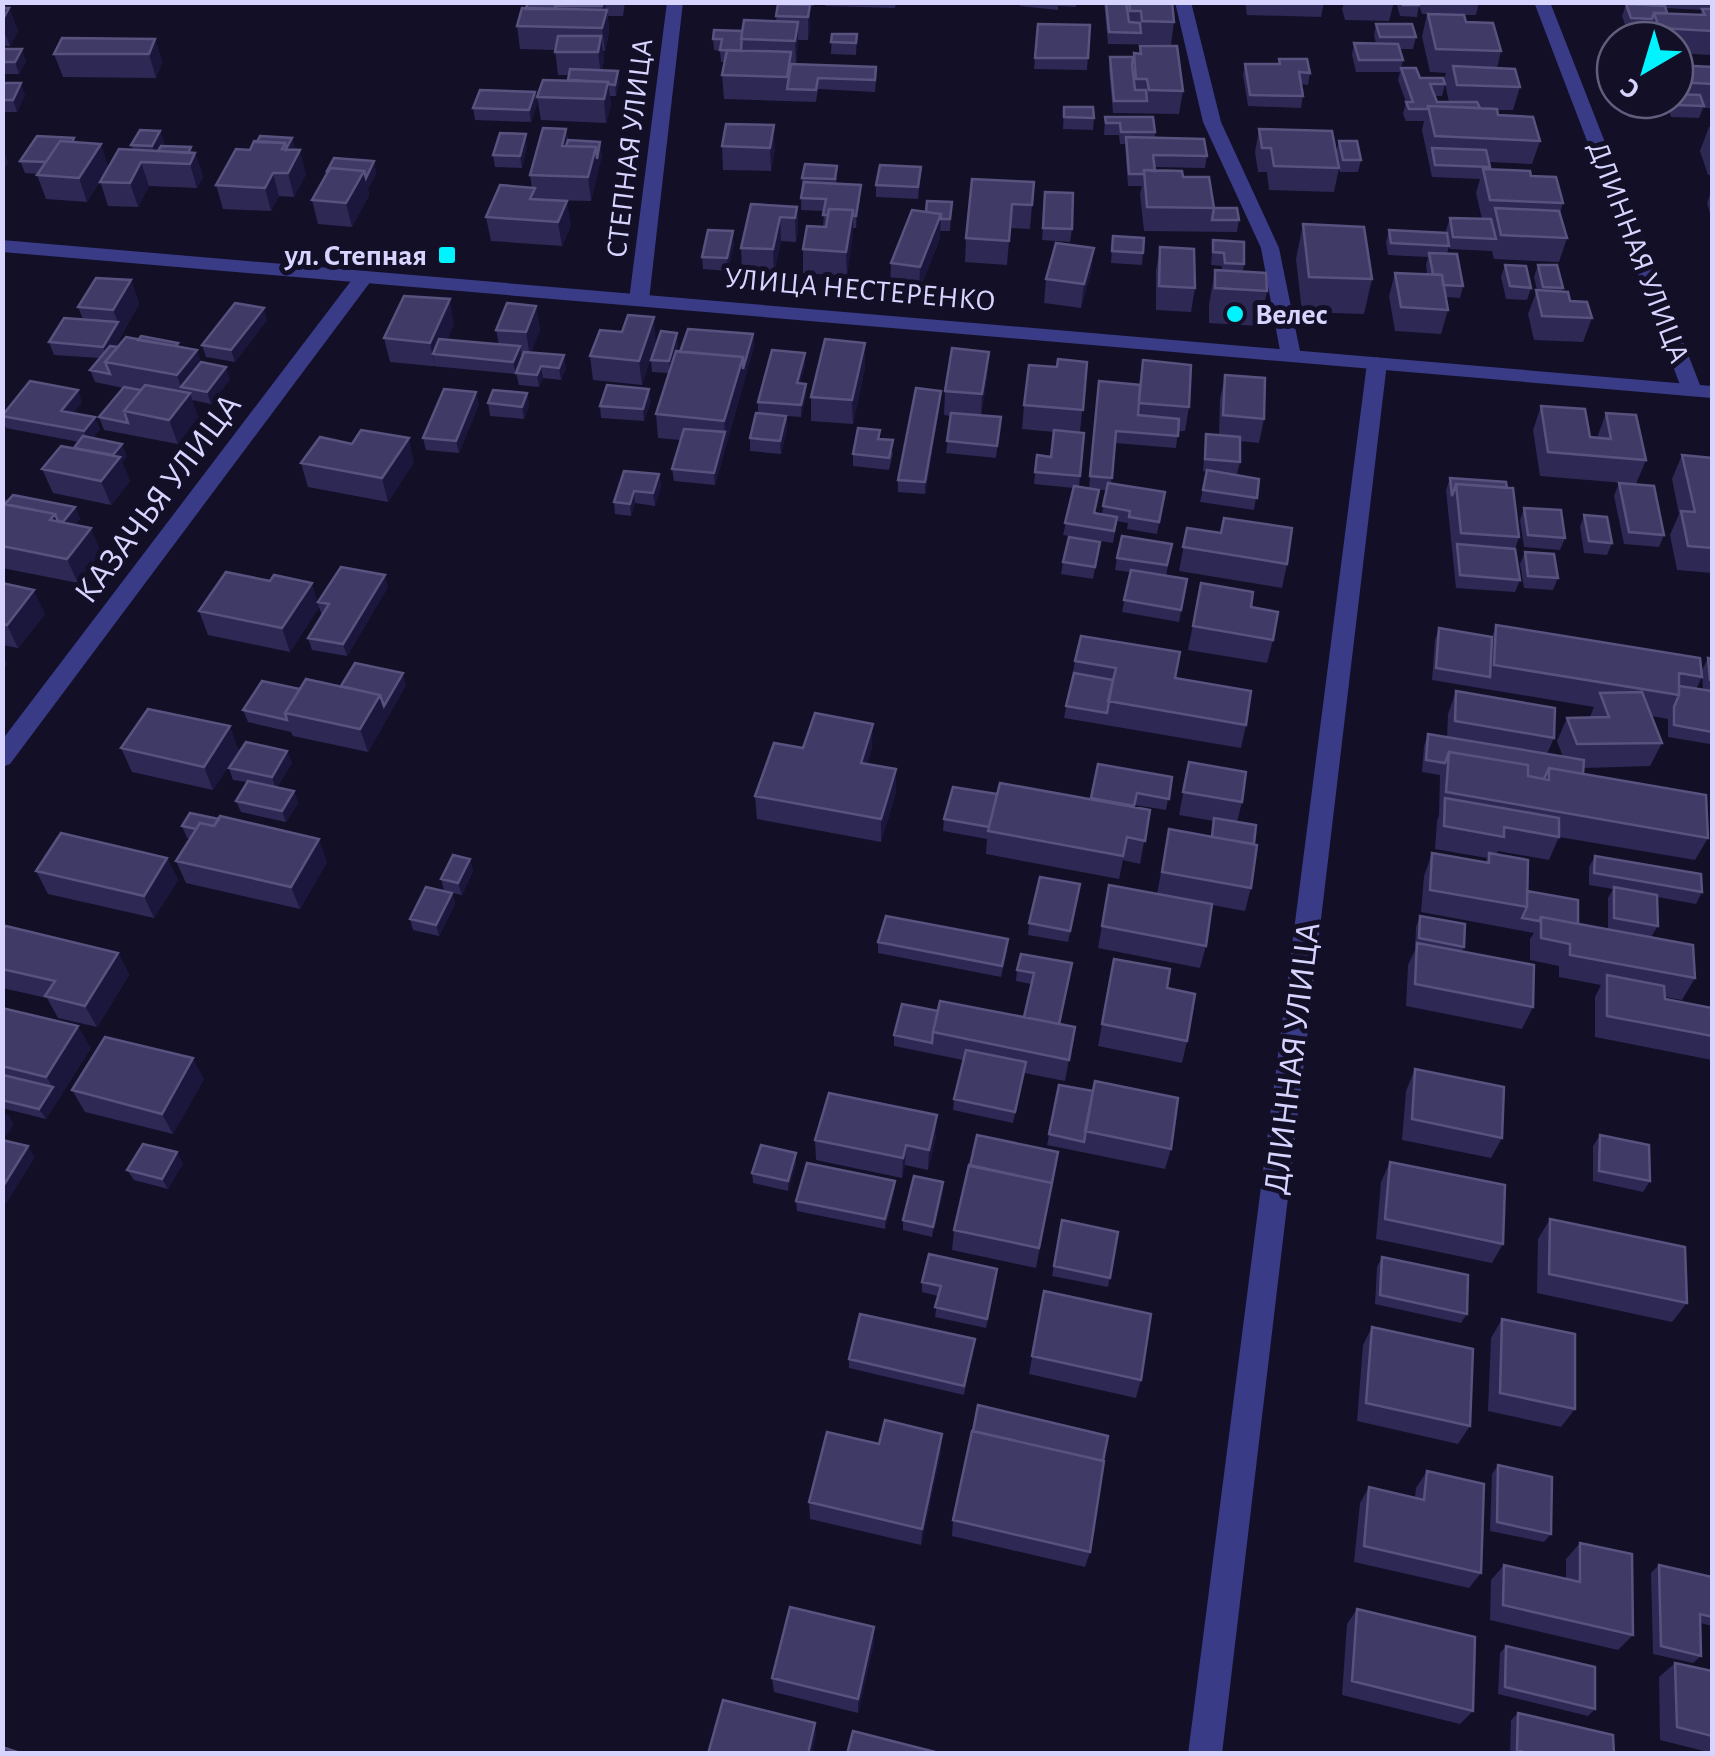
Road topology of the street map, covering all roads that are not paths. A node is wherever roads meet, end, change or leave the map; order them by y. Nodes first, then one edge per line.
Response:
1 (674, 2) edge
2 (1183, 2) edge
3 (1542, 2) edge
4 (2, 246) edge
5 (364, 277) junction
6 (638, 300) junction
7 (1291, 356) junction
8 (1377, 363) junction
9 (1702, 391) edge
10 (2, 758) edge
11 (1205, 1754) edge

1 - 6 street, СТЕПНАЯ УЛИЦА
2 - 7 street
3 - 9 street, ДЛИННАЯ УЛИЦА
4 - 5 street, УЛИЦА НЕСТЕРЕНКО
5 - 6 street, УЛИЦА НЕСТЕРЕНКО
5 - 10 street, КАЗАЧЬЯ УЛИЦА
6 - 7 street, УЛИЦА НЕСТЕРЕНКО
7 - 8 street, УЛИЦА НЕСТЕРЕНКО
8 - 9 street, УЛИЦА НЕСТЕРЕНКО
8 - 11 street, ДЛИННАЯ УЛИЦА

